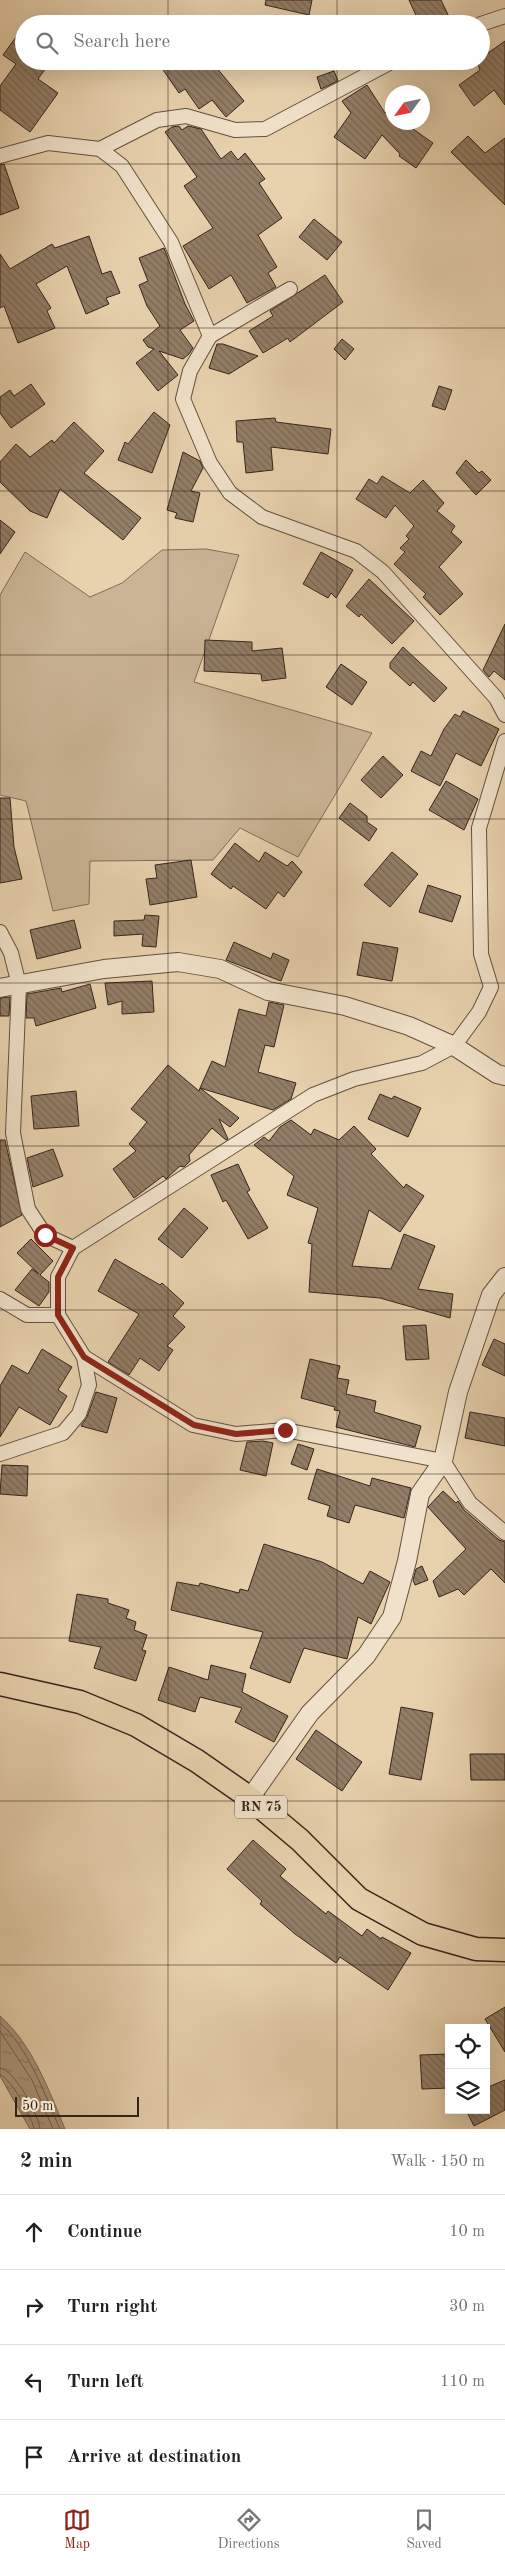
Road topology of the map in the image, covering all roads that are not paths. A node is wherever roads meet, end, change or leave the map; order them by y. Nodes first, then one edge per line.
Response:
1 (505, 16) edge
2 (490, 21) edge
3 (376, 70) edge
4 (100, 149) junction
5 (0, 156) edge
6 (290, 289) dead end
7 (210, 336) junction
8 (505, 714) edge
9 (505, 741) edge
10 (0, 932) edge
11 (19, 985) junction
12 (0, 988) edge
13 (454, 1046) junction
14 (505, 1076) edge
15 (73, 1248) junction
16 (505, 1276) edge
17 (0, 1299) edge
18 (58, 1315) junction
19 (84, 1357) junction
20 (0, 1454) edge
21 (443, 1461) junction
22 (505, 1533) edge
23 (0, 1684) edge
24 (250, 1798) junction
25 (505, 1950) edge

1 - 2 street
3 - 4 street
4 - 5 street
4 - 7 street
6 - 7 street
7 - 8 street
9 - 13 street
10 - 11 street
11 - 12 street
11 - 13 street
11 - 15 street
13 - 14 street
13 - 15 street
15 - 18 street
16 - 21 street
17 - 18 street
18 - 19 street
19 - 20 street
19 - 21 street
21 - 22 street
21 - 24 street
23 - 24 main road, RN 75
24 - 25 main road, RN 75

